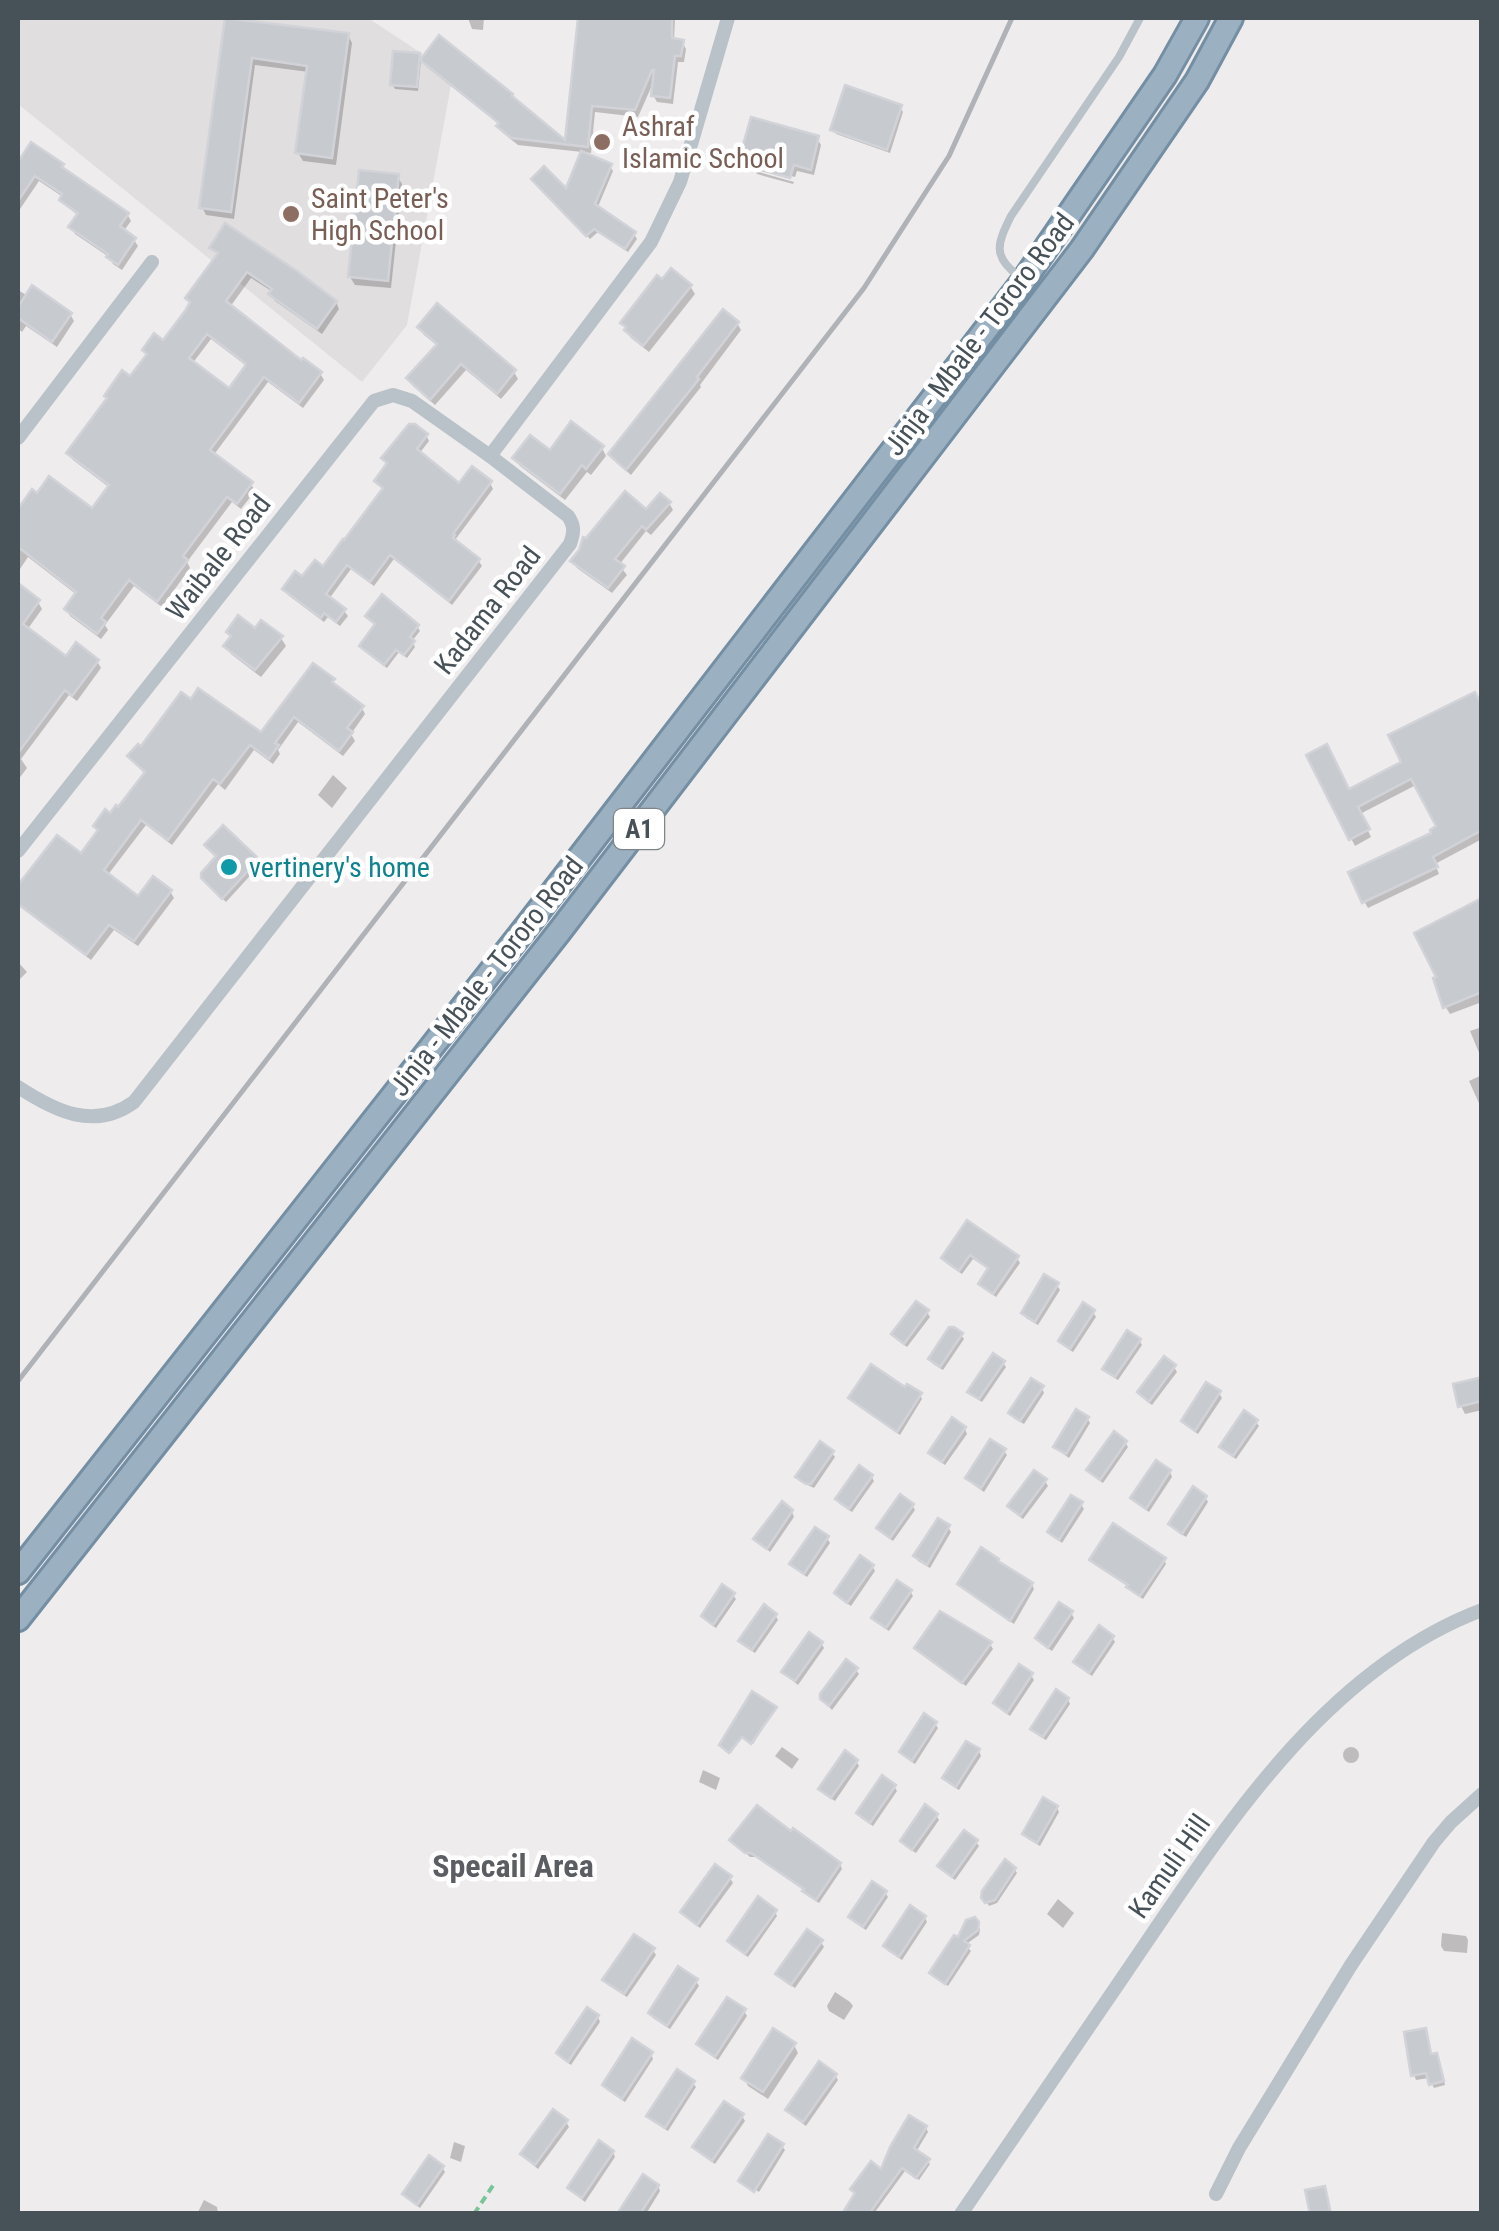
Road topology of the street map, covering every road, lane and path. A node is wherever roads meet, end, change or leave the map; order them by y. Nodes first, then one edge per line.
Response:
1 (728, 18) edge
2 (1140, 18) edge
3 (1197, 18) edge
4 (1231, 18) edge
5 (152, 262) dead end
6 (1024, 280) junction
7 (18, 438) edge
8 (490, 456) junction
9 (18, 851) edge
10 (18, 1087) edge
11 (18, 1572) edge
12 (1482, 1610) edge
13 (18, 1619) edge
14 (1482, 1794) edge
15 (494, 2184) dead end
16 (1216, 2194) dead end
17 (474, 2214) edge
18 (961, 2214) edge

1 - 8 street
2 - 6 lane
3 - 6 highway, Jinja - Mbale - Tororo Road / A1
4 - 13 highway, Jinja - Mbale - Tororo Road / A1
5 - 7 street
6 - 11 highway, Jinja - Mbale - Tororo Road / A1
8 - 9 street, Waibale Road
8 - 10 street, Kadama Road
12 - 18 street, Kamuli Hill
14 - 16 street
15 - 17 path

